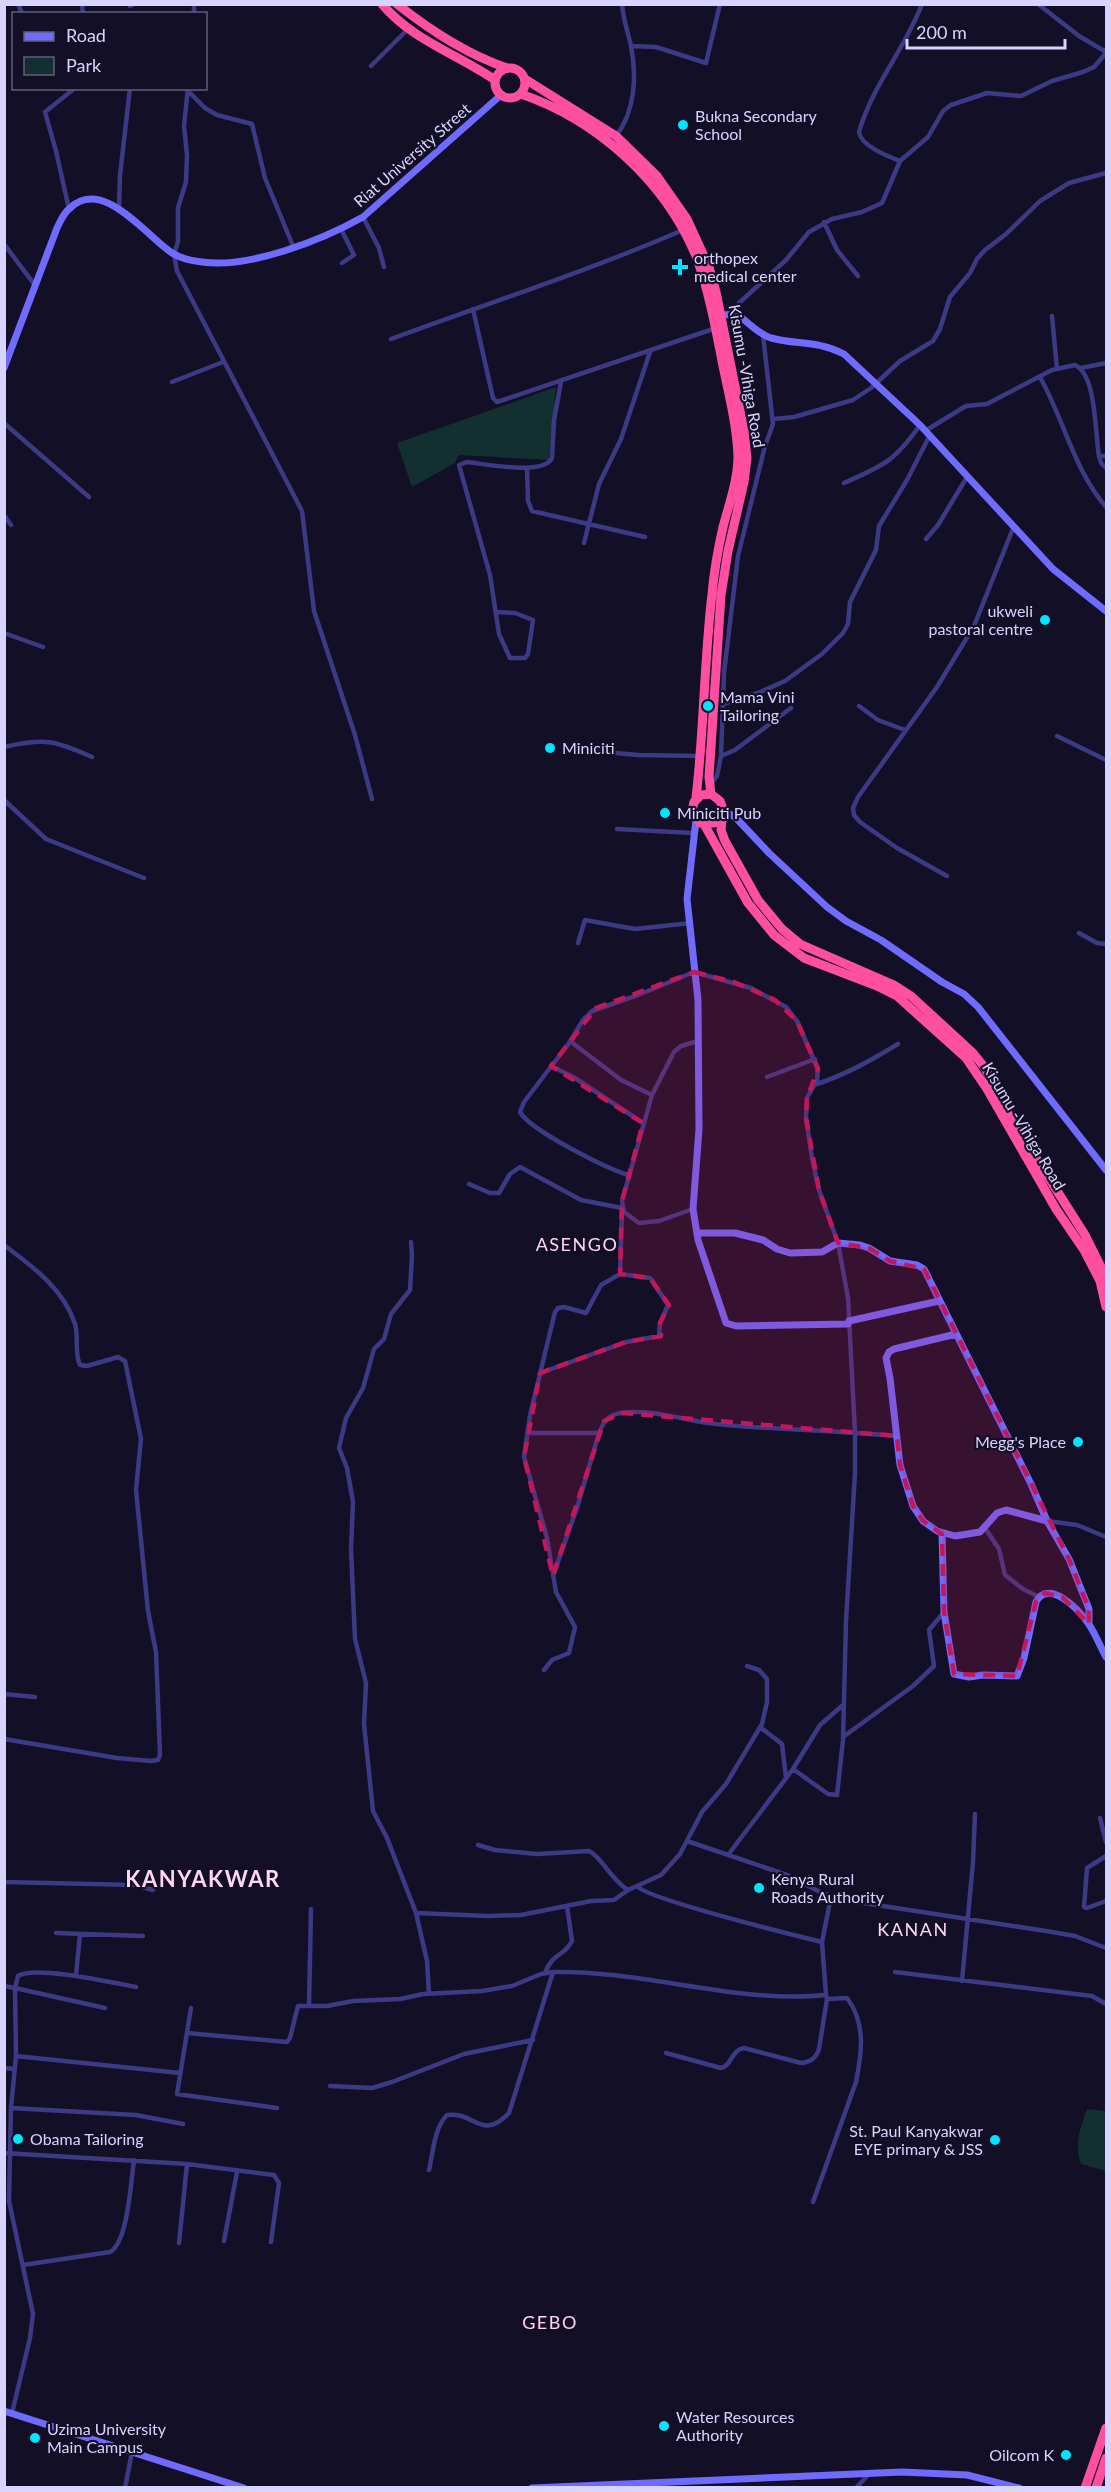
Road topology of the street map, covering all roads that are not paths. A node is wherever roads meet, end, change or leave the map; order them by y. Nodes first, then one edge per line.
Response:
1 (18, 4) edge
2 (382, 4) edge
3 (398, 4) edge
4 (622, 4) edge
5 (720, 4) edge
6 (922, 4) edge
7 (1038, 4) edge
8 (21, 11) dead end
9 (408, 29) junction
10 (631, 46) junction
11 (1107, 53) edge
12 (371, 66) dead end
13 (507, 68) junction
14 (525, 79) junction
15 (495, 80) junction
16 (72, 90) edge
17 (130, 90) edge
18 (187, 90) edge
19 (188, 90) edge
20 (521, 94) junction
21 (501, 95) junction
22 (616, 136) junction
23 (900, 161) junction
24 (1107, 173) edge
25 (118, 208) junction
26 (69, 209) junction
27 (363, 217) junction
28 (824, 222) junction
29 (341, 229) junction
30 (683, 230) junction
31 (4, 244) edge
32 (293, 246) junction
33 (174, 254) junction
34 (342, 263) dead end
35 (384, 267) dead end
36 (858, 276) dead end
37 (34, 284) junction
38 (472, 309) junction
39 (736, 314) junction
40 (722, 315) junction
41 (1052, 316) dead end
42 (716, 328) junction
43 (764, 335) junction
44 (392, 339) dead end
45 (650, 352) junction
46 (223, 362) junction
47 (1107, 363) edge
48 (4, 368) edge
49 (1081, 368) junction
50 (1057, 369) junction
51 (1040, 377) junction
52 (172, 382) dead end
53 (561, 382) junction
54 (876, 384) junction
55 (774, 419) junction
56 (4, 423) edge
57 (925, 430) junction
58 (1099, 456) junction
59 (1107, 456) edge
60 (527, 468) junction
61 (1107, 468) edge
62 (968, 477) junction
63 (844, 483) dead end
64 (89, 496) dead end
65 (1107, 507) edge
66 (4, 515) edge
67 (590, 524) junction
68 (11, 525) dead end
69 (1014, 526) junction
70 (645, 537) dead end
71 (926, 539) dead end
72 (584, 543) dead end
73 (1107, 611) edge
74 (496, 612) junction
75 (4, 633) edge
76 (43, 647) dead end
77 (723, 704) junction
78 (859, 706) dead end
79 (791, 708) dead end
80 (905, 730) junction
81 (1057, 736) dead end
82 (4, 747) edge
83 (582, 750) dead end
84 (700, 756) junction
85 (721, 756) junction
86 (92, 757) dead end
87 (1107, 760) edge
88 (710, 790) junction
89 (696, 798) junction
90 (372, 799) dead end
91 (4, 800) edge
92 (722, 813) junction
93 (700, 822) junction
94 (617, 829) dead end
95 (693, 833) junction
96 (947, 876) dead end
97 (144, 878) dead end
98 (691, 923) junction
99 (1079, 933) dead end
100 (578, 943) dead end
101 (1107, 944) edge
102 (694, 972) junction
103 (570, 1041) junction
104 (698, 1041) junction
105 (898, 1044) dead end
106 (815, 1059) junction
107 (551, 1066) junction
108 (767, 1077) dead end
109 (814, 1085) junction
110 (652, 1095) junction
111 (643, 1123) junction
112 (1107, 1170) edge
113 (628, 1175) junction
114 (469, 1184) dead end
115 (622, 1208) junction
116 (693, 1209) junction
117 (697, 1233) junction
118 (411, 1242) dead end
119 (837, 1243) junction
120 (4, 1245) edge
121 (620, 1274) junction
122 (1107, 1276) edge
123 (939, 1301) junction
124 (1107, 1307) edge
125 (849, 1322) junction
126 (956, 1334) junction
127 (540, 1373) junction
128 (527, 1433) junction
129 (599, 1433) junction
130 (855, 1433) junction
131 (898, 1436) junction
132 (1047, 1521) junction
133 (985, 1528) junction
134 (942, 1533) junction
135 (1107, 1537) edge
136 (554, 1576) junction
137 (1039, 1596) junction
138 (944, 1612) junction
139 (1089, 1624) junction
140 (1107, 1657) edge
141 (747, 1666) dead end
142 (544, 1670) dead end
143 (4, 1694) edge
144 (35, 1697) dead end
145 (843, 1705) junction
146 (760, 1727) junction
147 (843, 1738) junction
148 (4, 1739) edge
149 (793, 1769) junction
150 (786, 1778) junction
151 (975, 1814) dead end
152 (1100, 1818) dead end
153 (687, 1841) junction
154 (1107, 1842) edge
155 (478, 1845) dead end
156 (728, 1856) junction
157 (1107, 1856) edge
158 (4, 1882) edge
159 (637, 1886) junction
160 (153, 1890) dead end
161 (628, 1890) junction
162 (831, 1897) junction
163 (1107, 1901) edge
164 (567, 1906) junction
165 (311, 1909) dead end
166 (416, 1913) junction
167 (968, 1918) junction
168 (56, 1933) dead end
169 (80, 1935) junction
170 (143, 1936) dead end
171 (822, 1942) junction
172 (1107, 1948) edge
173 (553, 1972) junction
174 (895, 1972) dead end
175 (545, 1973) junction
176 (76, 1975) junction
177 (962, 1981) junction
178 (4, 1986) edge
179 (136, 1987) dead end
180 (15, 1988) junction
181 (429, 1994) junction
182 (826, 1997) junction
183 (1107, 2004) edge
184 (309, 2006) junction
185 (105, 2008) dead end
186 (191, 2008) dead end
187 (188, 2033) junction
188 (533, 2040) junction
189 (666, 2053) dead end
190 (16, 2056) junction
191 (4, 2068) edge
192 (15, 2069) junction
193 (180, 2073) junction
194 (330, 2086) dead end
195 (12, 2108) junction
196 (277, 2108) dead end
197 (183, 2124) dead end
198 (7, 2153) edge
199 (134, 2160) junction
200 (186, 2164) junction
201 (429, 2170) dead end
202 (237, 2172) junction
203 (813, 2202) dead end
204 (4, 2210) edge
205 (11, 2210) junction
206 (224, 2241) dead end
207 (271, 2242) dead end
208 (178, 2243) dead end
209 (23, 2265) junction
210 (8, 2412) edge
211 (1107, 2428) edge
212 (132, 2452) junction
213 (1107, 2458) edge
214 (870, 2473) junction
215 (1107, 2473) edge
216 (125, 2487) edge
217 (244, 2487) edge
218 (532, 2487) edge
219 (546, 2487) edge
220 (856, 2487) edge
221 (1019, 2487) edge
222 (1085, 2487) edge
223 (1096, 2487) edge
224 (1101, 2487) edge

1 - 8 street
2 - 9 highway
3 - 13 highway
4 - 10 street
5 - 10 street
6 - 23 street
7 - 11 street
9 - 12 street
9 - 15 highway
10 - 22 street
11 - 23 street
13 - 14 highway
13 - 15 highway
14 - 20 highway
14 - 22 highway, Kisumu -Vihiga Road
15 - 21 highway
16 - 26 street
17 - 25 street
18 - 33 street
19 - 32 street
20 - 21 highway
20 - 30 highway, Kisumu -Vihiga Road
21 - 27 street, Riat University Street
22 - 40 highway, Kisumu -Vihiga Road
23 - 28 street
24 - 54 street
25 - 26 street, Riat University Street
25 - 33 street, Riat University Street
26 - 37 street
27 - 29 street, Riat University Street
27 - 35 street
28 - 36 street
28 - 39 street
29 - 32 street, Riat University Street
29 - 34 street
30 - 38 street
30 - 42 highway, Kisumu -Vihiga Road
31 - 37 street
32 - 33 street, Riat University Street
33 - 46 street
37 - 48 street
38 - 44 street
38 - 53 street
39 - 40 street
39 - 43 street
40 - 88 highway, Kisumu -Vihiga Road
41 - 50 street
42 - 45 street
42 - 84 highway, Kisumu -Vihiga Road
43 - 54 street
43 - 55 street
45 - 53 street
45 - 67 street
46 - 52 street
46 - 90 street
47 - 49 street
49 - 50 street
49 - 58 street
50 - 51 street
51 - 57 street
51 - 65 street
53 - 60 street
54 - 55 street
54 - 57 street
55 - 77 street
56 - 64 street
57 - 62 street
57 - 63 street
57 - 77 street
58 - 59 street
58 - 61 street
60 - 67 street
60 - 74 street
62 - 69 street
62 - 71 street
66 - 68 street
67 - 70 street
67 - 72 street
69 - 73 street
69 - 80 street
74 - 74 street
75 - 76 street
77 - 85 street
78 - 80 street
79 - 85 street
80 - 96 street
81 - 87 street
82 - 86 street
83 - 84 street
84 - 89 highway, Kisumu -Vihiga Road
85 - 88 street
88 - 89 highway
88 - 92 highway
89 - 93 highway
91 - 97 street
92 - 93 highway
92 - 112 street
92 - 122 highway, Kisumu -Vihiga Road
93 - 95 street
93 - 124 highway, Kisumu -Vihiga Road
94 - 95 street
95 - 98 street
98 - 100 street
98 - 102 street
99 - 101 street
102 - 103 street
102 - 104 street
102 - 106 street
103 - 107 street
103 - 110 street
104 - 110 street
104 - 116 street
105 - 109 street
106 - 108 street
106 - 109 street
107 - 111 street
107 - 113 street
109 - 119 street
110 - 111 street
111 - 113 street
113 - 115 street
114 - 115 street
115 - 116 street
115 - 121 street
116 - 117 street
117 - 119 street
117 - 125 street
118 - 166 street
119 - 123 street
119 - 125 street
120 - 148 street
121 - 127 street
121 - 127 street
123 - 125 street
123 - 126 street
125 - 130 street
126 - 131 street
126 - 132 street
127 - 128 street
128 - 129 street
128 - 136 street
129 - 130 street
129 - 136 street
130 - 131 street
130 - 145 street
131 - 134 street
132 - 133 street
132 - 135 street
132 - 139 street
133 - 134 street
133 - 137 street
134 - 138 street
136 - 142 street
137 - 138 street
137 - 139 street
138 - 147 street
139 - 140 street
141 - 146 street
143 - 144 street
145 - 147 street
145 - 149 street
146 - 150 street
146 - 153 street
147 - 149 street
149 - 150 street
150 - 156 street
151 - 167 street
152 - 154 street
153 - 156 street
153 - 159 street
155 - 161 street
156 - 162 street
157 - 163 street
158 - 160 street
159 - 161 street
159 - 171 street
161 - 164 street
162 - 167 street
162 - 171 street
164 - 166 street
164 - 175 street
165 - 184 street
166 - 181 street
167 - 172 street
167 - 177 street
168 - 169 street
169 - 170 street
169 - 176 street
171 - 182 street
173 - 175 street
173 - 182 street
173 - 188 street
174 - 177 street
175 - 181 street
176 - 179 street
176 - 180 street
177 - 183 street
178 - 180 street
180 - 185 street
180 - 190 street
181 - 184 street
182 - 189 street
182 - 203 street
184 - 187 street
186 - 187 street
187 - 193 street
188 - 194 street
188 - 201 street
190 - 192 street
190 - 193 street
191 - 192 street
192 - 195 street
193 - 196 street
195 - 197 street
195 - 198 street
198 - 199 street
198 - 205 street
199 - 200 street
199 - 209 street
200 - 202 street
200 - 208 street
202 - 206 street
202 - 207 street
204 - 205 street
205 - 209 street
209 - 210 street
210 - 212 street
211 - 222 highway
212 - 216 street
212 - 217 street
213 - 223 highway
214 - 219 street
214 - 220 street
214 - 221 street
215 - 224 highway
218 - 219 street

